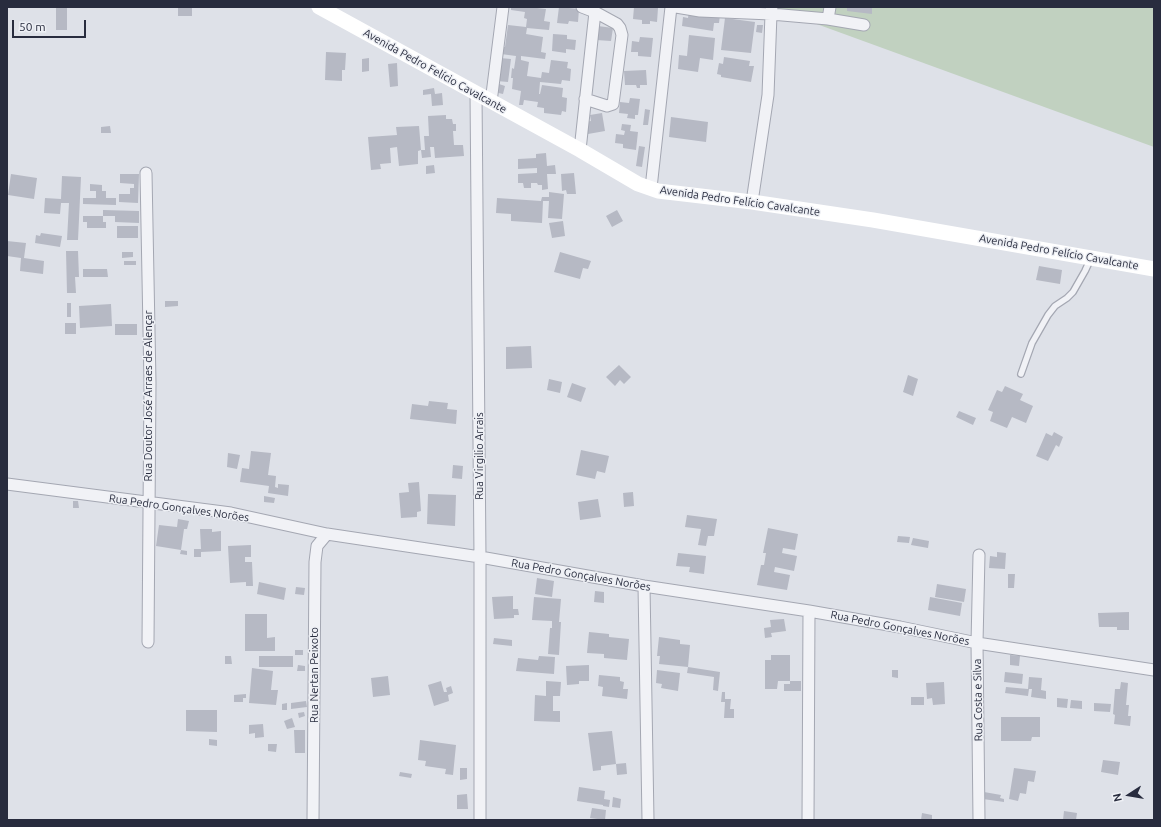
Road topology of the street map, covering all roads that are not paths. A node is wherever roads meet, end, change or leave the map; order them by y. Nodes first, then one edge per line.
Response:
1 (319, 7) edge
2 (503, 7) edge
3 (582, 7) edge
4 (671, 7) edge
5 (676, 7) edge
6 (830, 7) edge
7 (772, 10) edge
8 (595, 12) junction
9 (828, 19) junction
10 (864, 25) dead end
11 (476, 93) junction
12 (585, 98) junction
13 (492, 102) junction
14 (580, 150) junction
15 (146, 173) dead end
16 (651, 188) junction
17 (752, 202) junction
18 (1091, 258) junction
19 (1154, 269) edge
20 (1021, 374) dead end
21 (7, 484) edge
22 (148, 503) junction
23 (327, 534) junction
24 (979, 556) dead end
25 (480, 557) junction
26 (644, 586) junction
27 (810, 611) junction
28 (148, 642) dead end
29 (977, 643) junction
30 (1154, 670) edge
31 (313, 820) edge
32 (480, 820) edge
33 (648, 820) edge
34 (808, 820) edge
35 (979, 820) edge

1 - 11 street, Avenida Pedro Felício Cavalcante
2 - 13 street
3 - 8 street
4 - 16 street
5 - 7 street
6 - 9 street
7 - 9 street
7 - 17 street
8 - 12 street
8 - 12 street
9 - 10 street
11 - 13 street, Avenida Pedro Felício Cavalcante
11 - 25 street, Rua Virgilio Arrais
12 - 14 street
13 - 14 street, Avenida Pedro Felício Cavalcante
14 - 16 street, Avenida Pedro Felício Cavalcante
15 - 22 street, Rua Doutor José Arraes de Alençar
16 - 17 street, Avenida Pedro Felício Cavalcante
17 - 18 street, Avenida Pedro Felício Cavalcante
18 - 19 street, Avenida Pedro Felício Cavalcante
18 - 20 lane
21 - 22 street, Rua Pedro Gonçalves Norões
22 - 23 street, Rua Pedro Gonçalves Norões
22 - 28 street, Rua Doutor José Arraes de Alençar
23 - 25 street, Rua Pedro Gonçalves Norões
23 - 31 street, Rua Nertan Peixoto
24 - 29 street, Rua Costa e Silva
25 - 26 street, Rua Pedro Gonçalves Norões
25 - 32 street, Rua Virgilio Arrais
26 - 27 street, Rua Pedro Gonçalves Norões
26 - 33 street
27 - 29 street, Rua Pedro Gonçalves Norões
27 - 34 street
29 - 30 street, Rua Pedro Gonçalves Norões
29 - 35 street, Rua Costa e Silva

